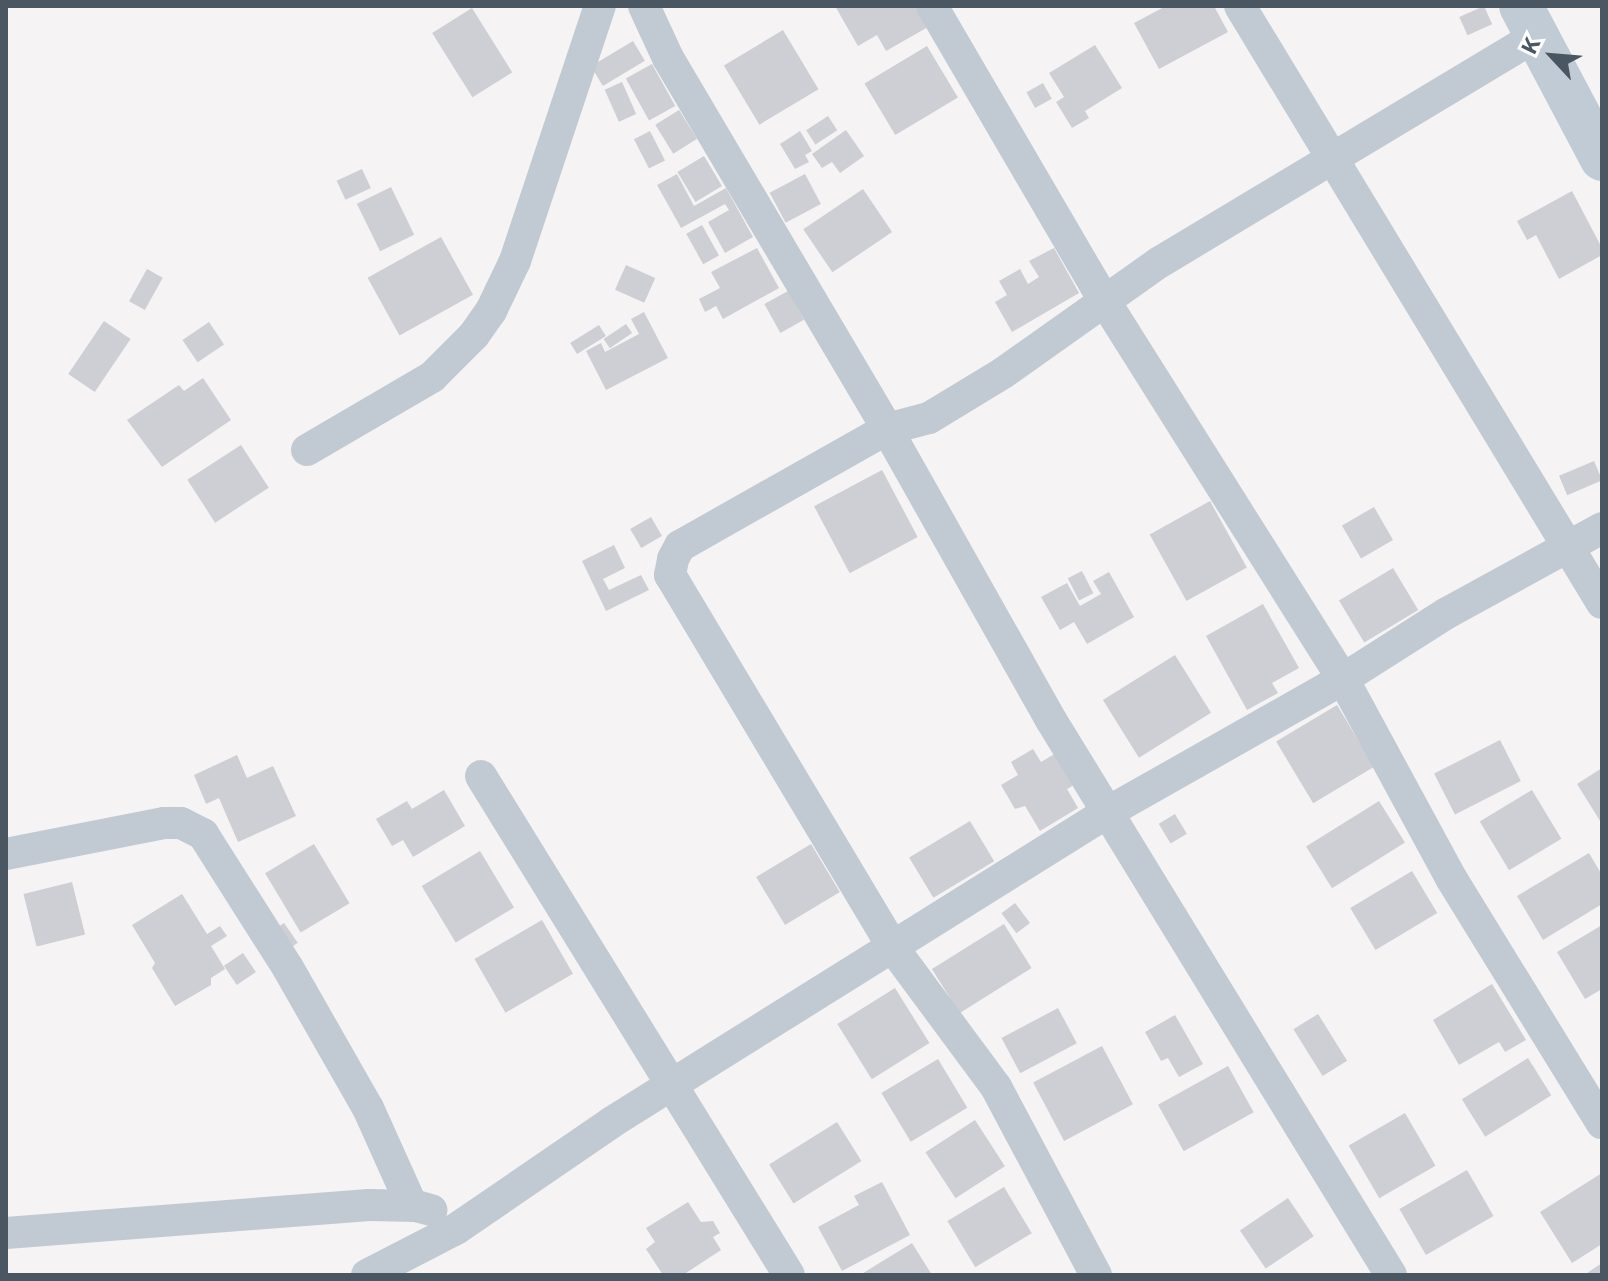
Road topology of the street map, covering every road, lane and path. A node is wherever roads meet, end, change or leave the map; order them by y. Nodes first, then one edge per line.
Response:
1 (600, 6) edge
2 (644, 6) edge
3 (932, 6) edge
4 (1240, 6) edge
5 (1534, 17) edge
6 (1331, 159) junction
7 (1602, 159) edge
8 (1104, 300) junction
9 (887, 429) junction
10 (307, 450) dead end
11 (1602, 528) edge
12 (1569, 548) junction
13 (1602, 603) edge
14 (1343, 679) junction
15 (481, 776) dead end
16 (1108, 812) junction
17 (6, 854) edge
18 (894, 949) junction
19 (670, 1086) junction
20 (1602, 1123) edge
21 (412, 1206) junction
22 (456, 1229) junction
23 (6, 1233) edge
24 (776, 1270) edge
25 (367, 1275) edge
26 (1096, 1275) edge
27 (1391, 1275) edge

1 - 10 street
2 - 9 street
3 - 8 street
4 - 6 street
5 - 6 street
5 - 7 street
6 - 8 street
6 - 12 street
8 - 9 street
8 - 14 street
9 - 16 street
9 - 18 street
11 - 12 street
12 - 13 street
12 - 14 street
14 - 16 street
14 - 20 street
15 - 19 street
16 - 18 street
16 - 27 street
17 - 21 street
18 - 19 street
18 - 26 street
19 - 22 street
19 - 24 street
21 - 22 street
21 - 23 street
22 - 25 street

